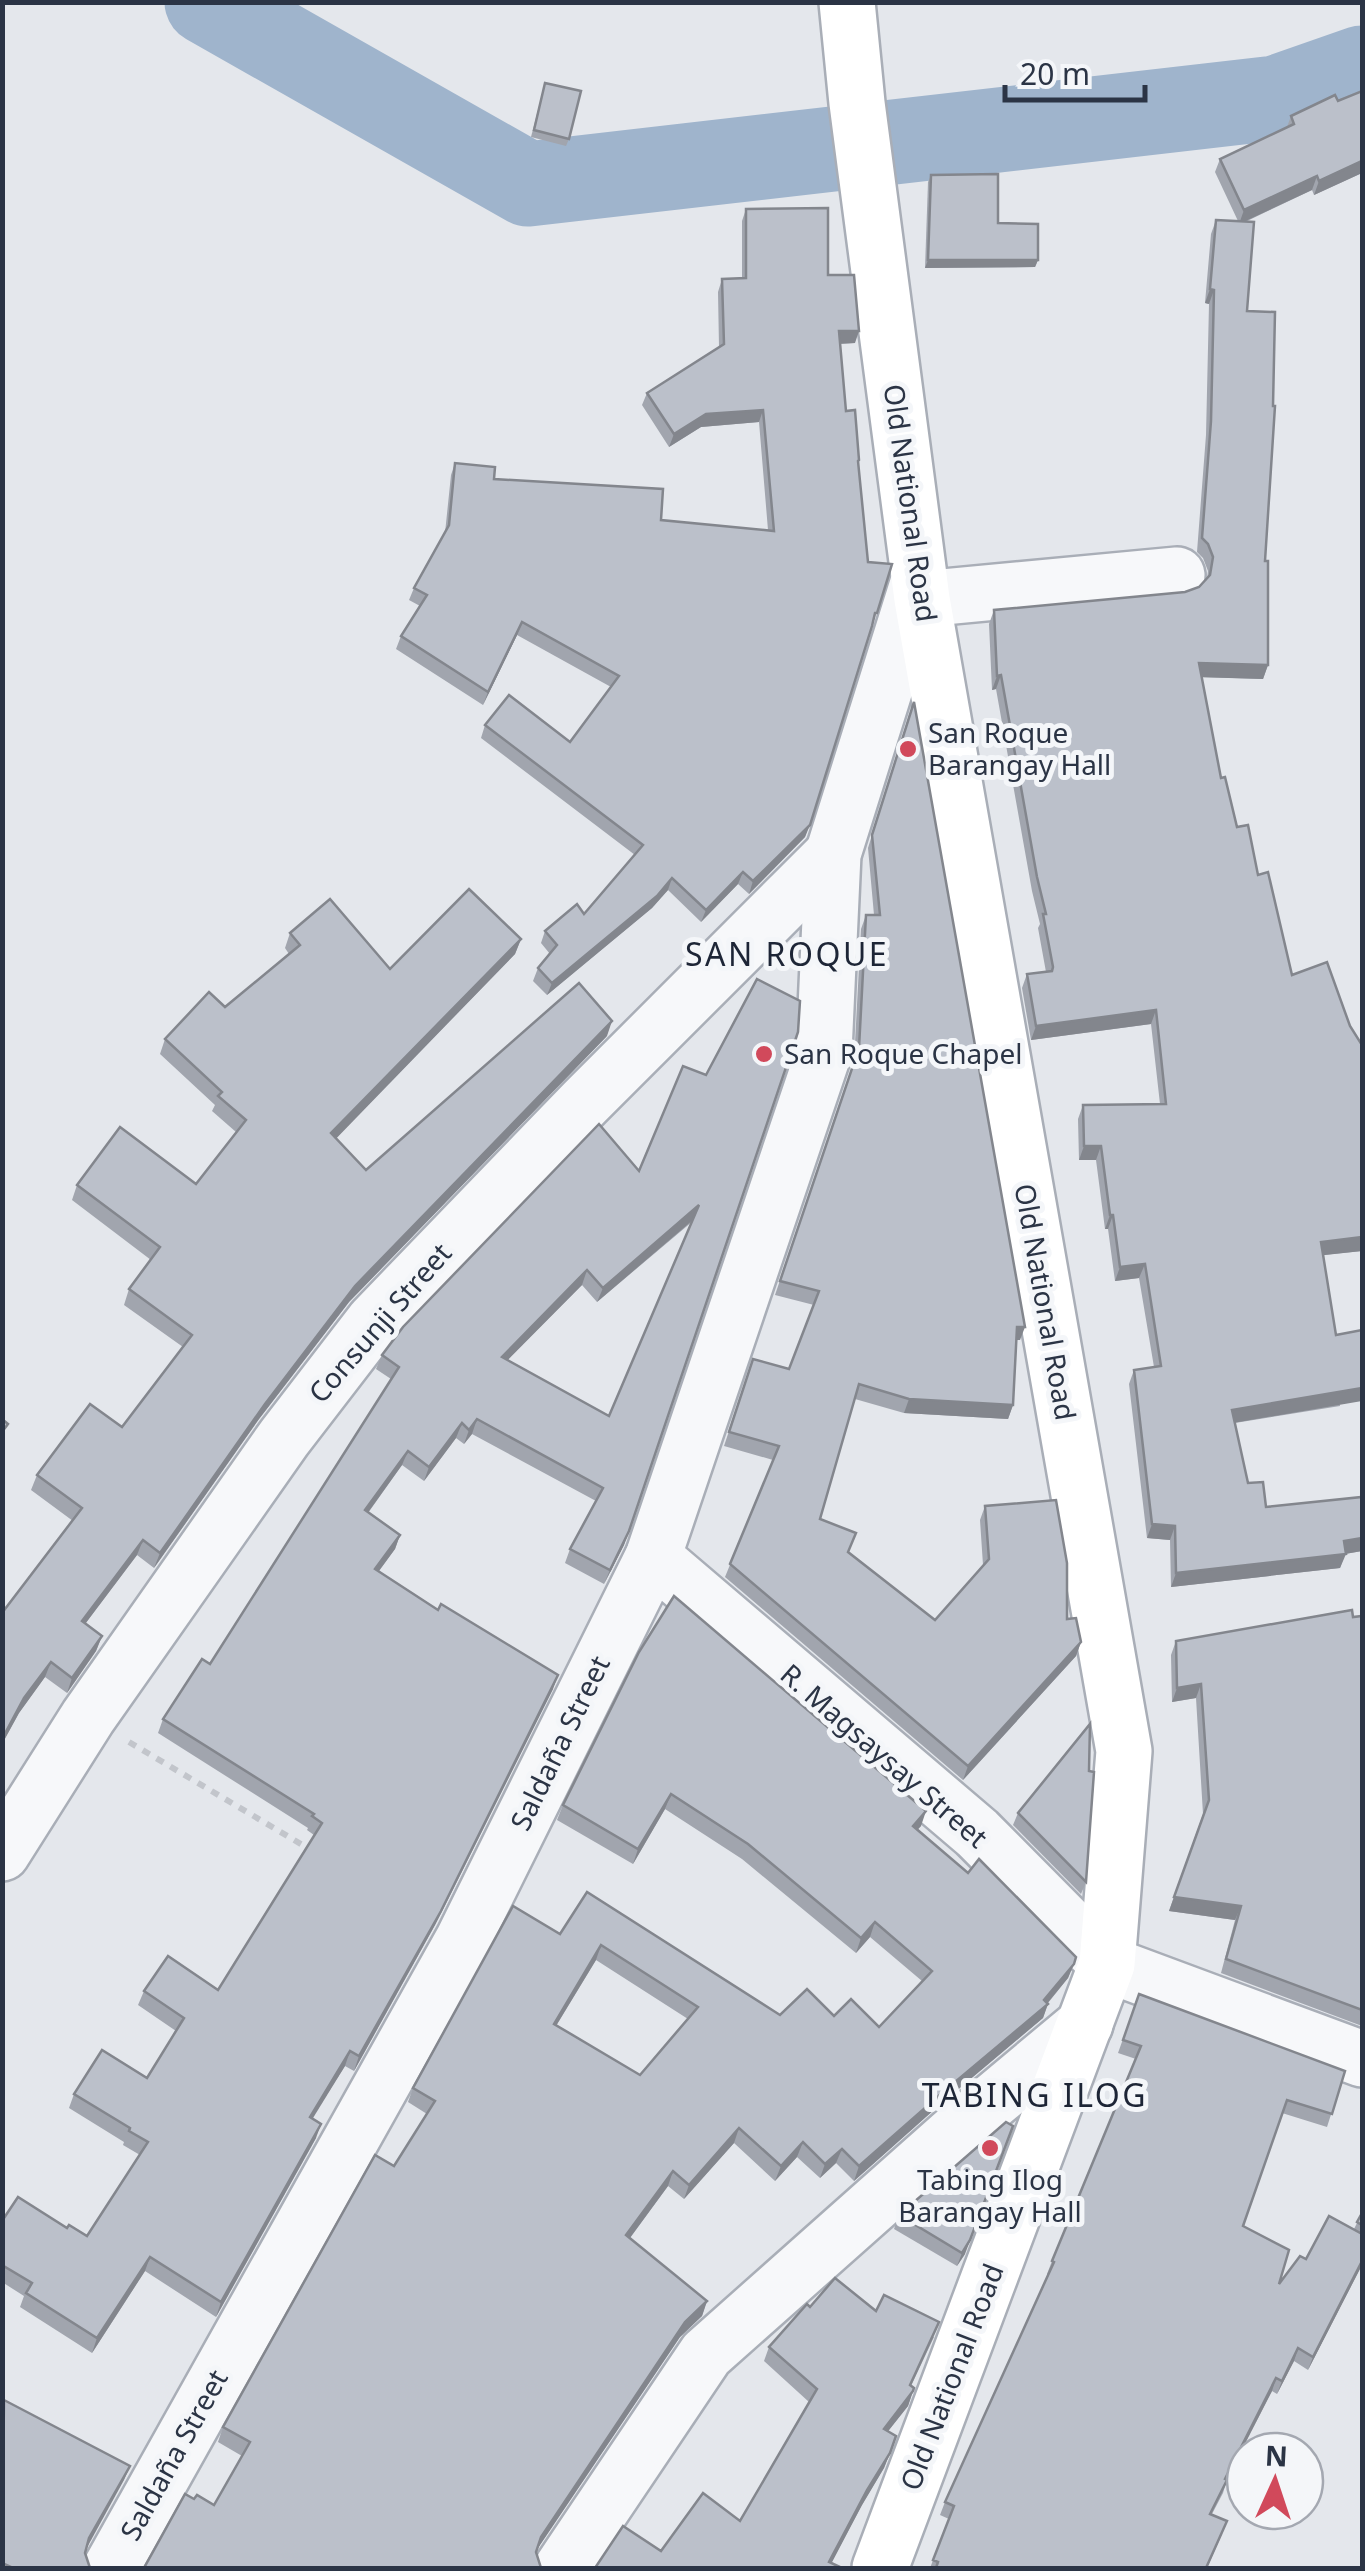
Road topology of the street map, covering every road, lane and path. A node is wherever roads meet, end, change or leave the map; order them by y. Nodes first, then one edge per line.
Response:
1 (848, 2) edge
2 (1177, 574) dead end
3 (920, 590) junction
4 (833, 854) junction
5 (653, 1557) junction
6 (88, 1717) junction
7 (2, 1853) edge
8 (326, 1859) edge
9 (1106, 1964) junction
10 (1084, 2024) junction
11 (1362, 2059) edge
12 (110, 2568) edge
13 (562, 2568) edge
14 (880, 2568) edge

1 - 3 main road, Old National Road
2 - 3 street
3 - 4 street
3 - 9 main road, Old National Road
4 - 5 street, Saldaña Street
4 - 6 street, Consunji Street
5 - 9 street, R. Magsaysay Street
5 - 12 street, Saldaña Street
6 - 7 street, Consunji Street
6 - 8 path
9 - 10 main road, Old National Road
9 - 11 street
10 - 13 street
10 - 14 main road, Old National Road

